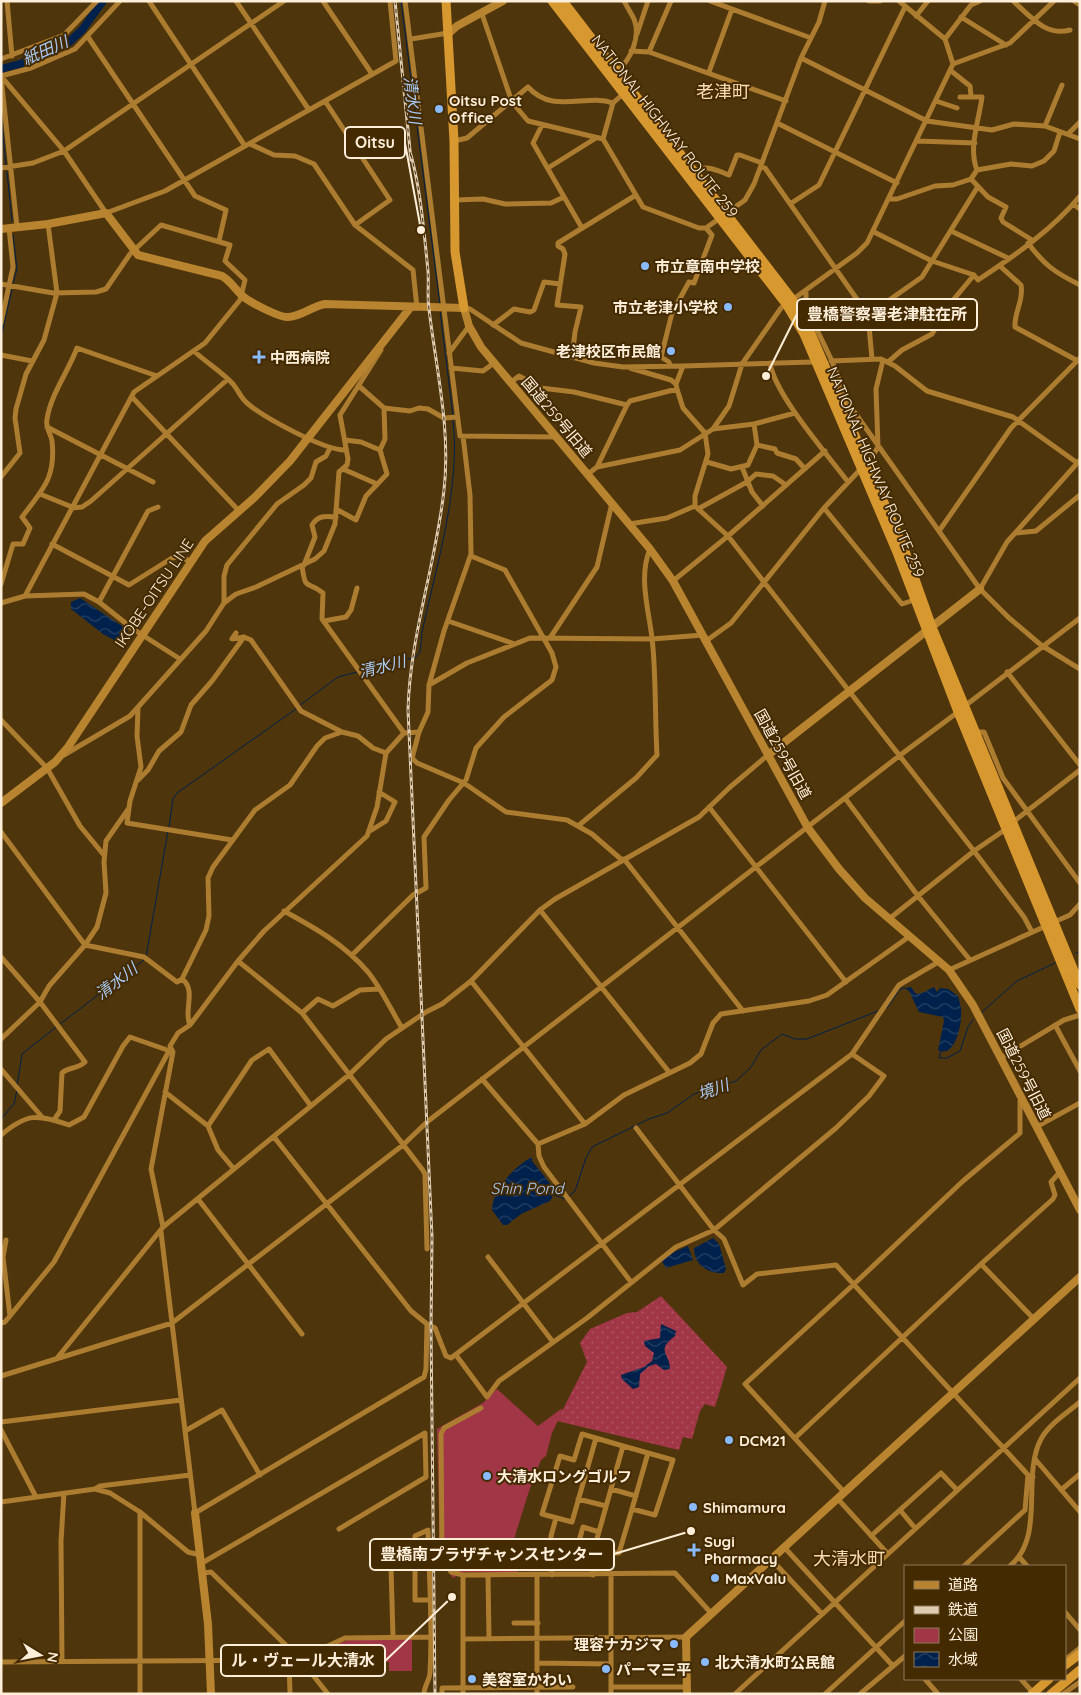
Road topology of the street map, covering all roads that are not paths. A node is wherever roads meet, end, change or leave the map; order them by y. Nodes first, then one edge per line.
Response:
1 (7, 1) edge
2 (96, 1) edge
3 (120, 1) edge
4 (149, 1) edge
5 (236, 1) edge
6 (284, 1) edge
7 (323, 1) edge
8 (390, 1) edge
9 (405, 1) edge
10 (446, 1) edge
11 (503, 1) edge
12 (552, 1) edge
13 (563, 1) edge
14 (624, 1) edge
15 (648, 1) edge
16 (671, 1) edge
17 (710, 1) edge
18 (824, 1) edge
19 (869, 1) edge
20 (880, 1) edge
21 (899, 1) edge
22 (928, 1) edge
23 (980, 1) edge
24 (1013, 1) edge
25 (1054, 1) edge
26 (1074, 1) edge
27 (1080, 5) edge
28 (905, 7) junction
29 (732, 9) junction
30 (482, 14) junction
31 (916, 16) junction
32 (961, 18) junction
33 (1035, 20) junction
34 (251, 24) junction
35 (1070, 30) dead end
36 (449, 33) junction
37 (635, 36) junction
38 (88, 37) junction
39 (811, 38) junction
40 (411, 39) junction
41 (944, 39) junction
42 (1006, 45) junction
43 (631, 51) junction
44 (649, 52) junction
45 (12, 56) junction
46 (801, 58) junction
47 (1, 59) edge
48 (192, 64) junction
49 (953, 64) junction
50 (950, 70) junction
51 (617, 71) junction
52 (709, 72) junction
53 (372, 74) junction
54 (1, 76) edge
55 (1062, 85) dead end
56 (865, 90) junction
57 (623, 94) junction
58 (971, 96) junction
59 (960, 98) dead end
60 (786, 100) junction
61 (325, 101) junction
62 (936, 101) junction
63 (512, 102) junction
64 (613, 103) junction
65 (132, 104) junction
66 (957, 108) dead end
67 (309, 110) junction
68 (927, 121) junction
69 (1080, 122) edge
70 (777, 124) junction
71 (542, 125) junction
72 (976, 126) junction
73 (1044, 126) junction
74 (1060, 132) junction
75 (1068, 134) junction
76 (596, 138) junction
77 (1080, 139) edge
78 (603, 140) junction
79 (454, 141) junction
80 (917, 142) junction
81 (975, 143) junction
82 (248, 145) junction
83 (64, 151) junction
84 (836, 152) junction
85 (762, 165) junction
86 (9, 167) junction
87 (1, 168) edge
88 (548, 168) junction
89 (977, 170) junction
90 (694, 172) junction
91 (184, 180) junction
92 (972, 180) junction
93 (897, 183) junction
94 (976, 188) junction
95 (636, 195) junction
96 (1080, 196) edge
97 (564, 197) junction
98 (890, 199) junction
99 (456, 200) junction
100 (790, 204) junction
101 (1073, 204) junction
102 (1080, 209) edge
103 (106, 213) junction
104 (724, 216) junction
105 (48, 224) junction
106 (356, 225) junction
107 (9, 228) edge
108 (582, 228) junction
109 (706, 228) junction
110 (951, 231) junction
111 (874, 232) junction
112 (219, 241) junction
113 (1030, 242) junction
114 (133, 251) junction
115 (1008, 258) junction
116 (932, 261) junction
117 (1000, 266) junction
118 (835, 268) junction
119 (974, 275) junction
120 (1, 284) edge
121 (560, 284) junction
122 (9, 285) junction
123 (1080, 285) edge
124 (806, 290) junction
125 (57, 293) junction
126 (242, 295) junction
127 (789, 301) junction
128 (440, 307) junction
129 (414, 308) junction
130 (464, 308) junction
131 (868, 315) junction
132 (1, 323) edge
133 (493, 325) junction
134 (470, 326) junction
135 (385, 339) junction
136 (195, 352) junction
137 (449, 354) junction
138 (1, 356) edge
139 (572, 357) junction
140 (872, 359) junction
141 (1079, 360) edge
142 (32, 361) junction
143 (830, 361) junction
144 (886, 361) junction
145 (812, 362) dead end
146 (494, 363) junction
147 (770, 363) junction
148 (742, 364) junction
149 (670, 366) junction
150 (683, 366) junction
151 (623, 367) junction
152 (451, 368) junction
153 (157, 376) junction
154 (228, 379) junction
155 (510, 382) junction
156 (359, 386) junction
157 (676, 386) junction
158 (132, 397) junction
159 (627, 405) junction
160 (384, 408) junction
161 (328, 410) junction
162 (795, 413) junction
163 (340, 415) junction
164 (454, 418) junction
165 (1018, 420) junction
166 (754, 424) junction
167 (47, 427) junction
168 (713, 429) junction
169 (704, 433) junction
170 (167, 435) junction
171 (463, 436) junction
172 (557, 437) junction
173 (308, 438) junction
174 (345, 440) junction
175 (757, 445) junction
176 (878, 447) junction
177 (330, 448) junction
178 (346, 450) junction
179 (380, 450) junction
180 (825, 451) junction
181 (100, 454) junction
182 (868, 461) junction
183 (1078, 461) edge
184 (707, 462) junction
185 (597, 467) junction
186 (742, 467) junction
187 (128, 469) junction
188 (804, 469) junction
189 (860, 469) junction
190 (343, 470) junction
191 (588, 474) junction
192 (1, 477) edge
193 (153, 482) dead end
194 (747, 482) junction
195 (848, 482) junction
196 (377, 484) junction
197 (786, 485) junction
198 (40, 494) junction
199 (1080, 495) edge
200 (612, 503) junction
201 (764, 506) junction
202 (158, 507) dead end
203 (72, 508) junction
204 (696, 508) junction
205 (824, 508) junction
206 (336, 509) junction
207 (239, 511) junction
208 (336, 517) junction
209 (629, 524) junction
210 (939, 532) junction
211 (1016, 533) junction
212 (728, 536) junction
213 (52, 544) junction
214 (650, 549) junction
215 (471, 556) junction
216 (191, 561) junction
217 (303, 565) junction
218 (112, 577) junction
219 (673, 581) junction
220 (763, 582) junction
221 (1, 584) edge
222 (357, 588) dead end
223 (980, 589) junction
224 (25, 596) junction
225 (914, 600) junction
226 (99, 602) junction
227 (1, 603) edge
228 (224, 603) junction
229 (1080, 618) edge
230 (324, 621) junction
231 (448, 621) junction
232 (929, 629) junction
233 (236, 633) dead end
234 (142, 634) junction
235 (244, 637) junction
236 (544, 638) junction
237 (550, 638) junction
238 (705, 638) junction
239 (652, 639) junction
240 (512, 643) junction
241 (1041, 646) junction
242 (180, 659) junction
243 (1080, 669) edge
244 (1007, 672) junction
245 (429, 685) junction
246 (848, 690) junction
247 (966, 705) junction
248 (138, 707) junction
249 (958, 712) junction
250 (1, 720) edge
251 (342, 732) junction
252 (419, 732) junction
253 (976, 732) junction
254 (404, 733) junction
255 (386, 753) junction
256 (768, 755) junction
257 (899, 756) junction
258 (55, 762) junction
259 (1080, 766) edge
260 (47, 768) junction
261 (1080, 770) edge
262 (137, 782) junction
263 (464, 783) junction
264 (379, 792) junction
265 (845, 798) junction
266 (1, 803) edge
267 (710, 807) junction
268 (128, 808) junction
269 (1028, 810) junction
270 (578, 826) junction
271 (1010, 826) junction
272 (808, 828) junction
273 (370, 831) junction
274 (1, 832) edge
275 (232, 840) junction
276 (974, 851) junction
277 (104, 854) junction
278 (623, 860) junction
279 (757, 866) junction
280 (1080, 883) edge
281 (918, 896) junction
282 (1080, 904) edge
283 (540, 910) junction
284 (284, 911) junction
285 (889, 919) junction
286 (1050, 924) junction
287 (676, 929) junction
288 (1032, 932) junction
289 (910, 936) junction
290 (85, 945) junction
291 (1, 956) edge
292 (352, 956) junction
293 (970, 960) junction
294 (238, 961) junction
295 (940, 961) junction
296 (949, 970) junction
297 (182, 979) junction
298 (471, 980) junction
299 (846, 982) junction
300 (1080, 985) edge
301 (601, 987) junction
302 (379, 990) junction
303 (40, 1002) junction
304 (1080, 1009) edge
305 (743, 1011) junction
306 (302, 1013) junction
307 (1080, 1015) edge
308 (190, 1024) junction
309 (1055, 1025) junction
310 (402, 1028) junction
311 (1, 1039) edge
312 (523, 1047) junction
313 (171, 1051) junction
314 (852, 1054) junction
315 (1000, 1058) junction
316 (1, 1068) edge
317 (1080, 1071) edge
318 (669, 1072) junction
319 (350, 1074) junction
320 (482, 1079) junction
321 (165, 1092) junction
322 (1023, 1101) junction
323 (1080, 1102) edge
324 (311, 1106) junction
325 (42, 1117) junction
326 (54, 1120) junction
327 (585, 1124) junction
328 (208, 1126) junction
329 (1036, 1127) junction
330 (636, 1128) dead end
331 (1, 1135) edge
332 (274, 1137) junction
333 (538, 1144) junction
334 (403, 1145) junction
335 (234, 1169) junction
336 (1060, 1172) junction
337 (679, 1185) junction
338 (198, 1199) junction
339 (326, 1204) junction
340 (1080, 1210) edge
341 (162, 1230) junction
342 (714, 1230) junction
343 (6, 1240) dead end
344 (601, 1244) junction
345 (427, 1249) dead end
346 (488, 1257) dead end
347 (249, 1264) junction
348 (981, 1264) junction
349 (1080, 1277) edge
350 (631, 1282) junction
351 (853, 1285) junction
352 (4, 1294) edge
353 (524, 1304) junction
354 (10, 1316) junction
355 (1034, 1319) junction
356 (1, 1322) edge
357 (172, 1322) junction
358 (426, 1324) junction
359 (302, 1334) dead end
360 (903, 1339) junction
361 (553, 1342) junction
362 (456, 1355) junction
363 (58, 1358) junction
364 (1, 1376) edge
365 (1080, 1378) edge
366 (952, 1394) junction
367 (181, 1400) junction
368 (1080, 1402) edge
369 (480, 1408) dead end
370 (1, 1422) edge
371 (1, 1430) edge
372 (185, 1431) junction
373 (596, 1438) junction
374 (796, 1438) junction
375 (623, 1446) junction
376 (1004, 1447) junction
377 (648, 1453) junction
378 (1035, 1458) junction
379 (260, 1474) junction
380 (1080, 1474) edge
381 (190, 1475) junction
382 (1030, 1476) junction
383 (96, 1489) junction
384 (611, 1489) junction
385 (957, 1490) junction
386 (1061, 1490) junction
387 (844, 1492) junction
388 (64, 1493) junction
389 (636, 1496) junction
390 (36, 1497) junction
391 (837, 1498) junction
392 (578, 1499) junction
393 (1, 1502) edge
394 (606, 1506) junction
395 (632, 1509) junction
396 (900, 1510) junction
397 (140, 1512) junction
398 (1080, 1512) edge
399 (195, 1513) junction
400 (556, 1518) junction
401 (338, 1528) dead end
402 (916, 1528) junction
403 (599, 1532) junction
404 (871, 1536) junction
405 (784, 1546) junction
406 (551, 1553) junction
407 (593, 1553) junction
408 (887, 1554) junction
409 (200, 1555) junction
410 (770, 1558) junction
411 (1020, 1558) junction
412 (202, 1564) junction
413 (965, 1565) edge
414 (1011, 1565) edge
415 (1026, 1565) edge
416 (415, 1566) junction
417 (203, 1573) junction
418 (593, 1574) junction
419 (611, 1574) junction
420 (463, 1575) junction
421 (488, 1575) junction
422 (537, 1575) junction
423 (552, 1575) junction
424 (430, 1600) junction
425 (834, 1603) junction
426 (711, 1613) junction
427 (1066, 1613) edge
428 (822, 1614) junction
429 (904, 1622) edge
430 (514, 1623) dead end
431 (538, 1623) junction
432 (1080, 1630) edge
433 (686, 1636) junction
434 (393, 1637) junction
435 (430, 1637) junction
436 (489, 1638) junction
437 (538, 1638) junction
438 (463, 1639) junction
439 (611, 1639) junction
440 (876, 1648) junction
441 (1080, 1648) edge
442 (1080, 1654) edge
443 (904, 1657) edge
444 (300, 1659) junction
445 (1066, 1659) edge
446 (211, 1660) junction
447 (289, 1660) junction
448 (140, 1661) junction
449 (1, 1662) edge
450 (62, 1662) junction
451 (538, 1663) junction
452 (611, 1664) junction
453 (1066, 1664) edge
454 (893, 1666) junction
455 (1080, 1670) edge
456 (1080, 1677) edge
457 (926, 1680) edge
458 (1022, 1680) edge
459 (1042, 1680) edge
460 (1048, 1680) edge
461 (1080, 1682) edge
462 (573, 1686) dead end
463 (537, 1687) junction
464 (611, 1687) junction
465 (687, 1690) edge
466 (463, 1691) edge
467 (1031, 1693) edge
468 (140, 1694) edge
469 (210, 1694) edge
470 (290, 1694) edge
471 (328, 1694) edge
472 (424, 1694) edge
473 (442, 1694) edge
474 (537, 1694) edge
475 (611, 1694) edge
476 (735, 1694) edge
477 (825, 1694) edge
478 (860, 1694) edge
479 (938, 1694) edge
480 (1050, 1694) edge
481 (1058, 1694) edge
482 (1063, 1694) edge

1 - 45 street
2 - 45 street
3 - 38 street
4 - 48 street
5 - 34 street
6 - 34 street
7 - 53 street
8 - 53 street
9 - 40 street
10 - 36 highway
11 - 30 street
12 - 57 highway, NATIONAL HIGHWAY ROUTE 259
13 - 51 highway, NATIONAL HIGHWAY ROUTE 259
14 - 37 street
15 - 37 street
16 - 44 street
17 - 29 street
18 - 39 street
19 - 20 street
21 - 28 street
22 - 31 street
23 - 32 street
24 - 33 street
25 - 33 street
26 - 27 street
28 - 31 street
28 - 56 street
29 - 39 street
29 - 52 street
30 - 36 street
30 - 63 street
31 - 41 street
32 - 41 street
32 - 42 street
33 - 35 street
33 - 42 street
34 - 48 street
34 - 67 street
36 - 40 street
36 - 79 highway
37 - 43 street
38 - 54 street
38 - 65 street
39 - 46 street
40 - 128 street
41 - 49 street
42 - 49 street
43 - 44 street
43 - 51 street
44 - 52 street
45 - 47 street
46 - 56 street
46 - 60 street
48 - 65 street
48 - 82 street
49 - 50 street
50 - 58 street
50 - 62 street
51 - 90 highway, NATIONAL HIGHWAY ROUTE 259
52 - 60 street
53 - 61 street
54 - 83 street
54 - 86 street
55 - 73 street
56 - 68 street
56 - 84 street
57 - 64 street
57 - 104 highway, NATIONAL HIGHWAY ROUTE 259
58 - 59 street
58 - 72 street
60 - 70 street
61 - 67 street
61 - 106 street
62 - 66 street
62 - 68 street
63 - 64 street
63 - 71 street
63 - 79 street
64 - 78 street
65 - 83 street
65 - 91 street
67 - 82 street
68 - 72 street
68 - 80 street
69 - 75 street
70 - 84 street
70 - 85 street
71 - 76 street
71 - 88 street
72 - 73 street
72 - 81 street
73 - 74 street
74 - 75 street
74 - 89 street
75 - 77 street
76 - 78 street
76 - 88 street
78 - 95 street
79 - 99 highway
80 - 81 street
80 - 93 street
81 - 89 street
82 - 91 street
82 - 106 street
83 - 86 street
83 - 103 street
84 - 93 street
84 - 100 street
85 - 90 street
85 - 100 street
85 - 104 street
86 - 87 street
86 - 107 street
88 - 97 street
89 - 92 street
90 - 104 highway, NATIONAL HIGHWAY ROUTE 259
91 - 103 street
91 - 112 street
92 - 94 street
92 - 98 street
93 - 98 street
94 - 110 street
94 - 113 street
95 - 108 street
95 - 109 street
96 - 101 street
97 - 99 street
97 - 108 street
98 - 111 street
99 - 130 highway
100 - 118 street
101 - 102 street
101 - 113 street
103 - 105 street
103 - 114 street
104 - 109 street
104 - 127 highway, NATIONAL HIGHWAY ROUTE 259
105 - 107 street
105 - 125 street
106 - 129 street
107 - 122 street
108 - 121 street
109 - 149 street
110 - 115 street
110 - 116 street
111 - 116 street
111 - 118 street
112 - 114 street
112 - 126 street
113 - 115 street
113 - 123 street
114 - 125 street
114 - 126 street
115 - 117 street
116 - 119 street
116 - 131 street
117 - 119 street
117 - 141 street
118 - 124 street
118 - 131 street
119 - 144 street
120 - 122 street
121 - 133 street
121 - 139 street
122 - 125 street
122 - 132 street
124 - 127 street
124 - 143 street
125 - 142 street
126 - 129 street
126 - 136 street
127 - 148 street
127 - 182 highway, NATIONAL HIGHWAY ROUTE 259
127 - 189 highway, NATIONAL HIGHWAY ROUTE 259
128 - 129 street
128 - 130 street
128 - 137 street
129 - 135 street, IKOBE-OITSU LINE
130 - 133 street
130 - 134 street, 国道259号旧道
131 - 140 street
133 - 139 street
134 - 137 street
134 - 146 street, 国道259号旧道
135 - 156 street
135 - 161 street, IKOBE-OITSU LINE
136 - 153 street
136 - 154 street
137 - 152 street
138 - 142 street
139 - 151 street
140 - 143 street
140 - 144 street
141 - 165 street
142 - 192 street
143 - 176 street
144 - 165 street
144 - 176 street
145 - 147 street
146 - 152 street
146 - 155 street, 国道259号旧道
147 - 148 street
147 - 162 street
148 - 150 street
148 - 168 street
149 - 150 street
149 - 151 street
150 - 157 street
151 - 157 street
152 - 164 street
153 - 158 street
153 - 167 street
154 - 170 street
154 - 173 street
155 - 159 street
155 - 172 street, 国道259号旧道
156 - 160 street
156 - 163 street
157 - 159 street
157 - 169 street
158 - 170 street
158 - 181 street
159 - 185 street
160 - 164 street
160 - 179 street
161 - 163 street
161 - 173 street, IKOBE-OITSU LINE
162 - 166 street
162 - 180 street
163 - 174 street
164 - 171 street
165 - 183 street
165 - 210 street
166 - 168 street
166 - 175 street
167 - 181 street
167 - 198 street
168 - 169 street
169 - 184 street
169 - 185 street
170 - 187 street
170 - 207 street
171 - 172 street
171 - 215 street
172 - 191 street, 国道259号旧道
173 - 177 street
173 - 207 street, IKOBE-OITSU LINE
174 - 178 street
174 - 179 street
175 - 186 street
175 - 188 street
176 - 182 street
176 - 210 street
177 - 178 street
177 - 228 street
178 - 190 street
179 - 196 street
180 - 188 street
180 - 195 street
181 - 187 street
181 - 203 street
182 - 189 street
182 - 232 highway, NATIONAL HIGHWAY ROUTE 259
183 - 211 street
184 - 186 street
184 - 204 street
185 - 191 street
186 - 194 street
187 - 193 street
187 - 203 street
188 - 197 street
189 - 195 street
189 - 225 highway, NATIONAL HIGHWAY ROUTE 259
190 - 196 street
190 - 206 street
191 - 200 street, 国道259号旧道
194 - 197 street
194 - 201 street
194 - 204 street
195 - 205 street
196 - 206 street
197 - 201 street
198 - 203 street
198 - 221 street
199 - 211 street
200 - 209 street, 国道259号旧道
200 - 237 street
201 - 212 street
202 - 218 street
203 - 213 street
204 - 209 street
204 - 212 street
205 - 220 street
205 - 225 street
206 - 208 street
207 - 216 street, IKOBE-OITSU LINE
208 - 217 street
208 - 217 street
209 - 214 street, 国道259号旧道
210 - 223 street
211 - 223 street
212 - 219 street
212 - 220 street
213 - 218 street
213 - 224 street
214 - 219 street, 国道259号旧道
214 - 239 street
215 - 231 street
215 - 236 street
216 - 218 street
216 - 234 street, IKOBE-OITSU LINE
217 - 228 street
217 - 230 street
218 - 226 street
219 - 238 street, 国道259号旧道
220 - 238 street
220 - 246 street
222 - 230 street
223 - 232 street
223 - 241 street
224 - 226 street
224 - 227 street
225 - 232 highway, NATIONAL HIGHWAY ROUTE 259
226 - 234 street
228 - 242 street
229 - 241 street
230 - 254 street
231 - 240 street
231 - 245 street
232 - 246 street
232 - 247 highway, NATIONAL HIGHWAY ROUTE 259
232 - 249 highway, NATIONAL HIGHWAY ROUTE 259
233 - 235 street
234 - 242 street
234 - 258 street, IKOBE-OITSU LINE
235 - 251 street
235 - 262 street
236 - 237 street
236 - 240 street
236 - 263 street
237 - 239 street
238 - 239 street
238 - 256 street, 国道259号旧道
239 - 270 street
240 - 245 street
241 - 243 street
241 - 244 street
242 - 248 street
244 - 247 street
244 - 259 street
245 - 252 street
246 - 256 street
246 - 257 street
247 - 253 highway, NATIONAL HIGHWAY ROUTE 259
248 - 258 street
248 - 262 street
249 - 257 street
249 - 271 highway, NATIONAL HIGHWAY ROUTE 259
250 - 260 street
251 - 255 street
251 - 275 street
252 - 254 street
252 - 263 street
253 - 269 street
253 - 271 highway, NATIONAL HIGHWAY ROUTE 259
254 - 255 street
255 - 264 street
256 - 267 street
256 - 272 street, 国道259号旧道
257 - 265 street
257 - 276 street
258 - 260 street, IKOBE-OITSU LINE
260 - 266 street, IKOBE-OITSU LINE
260 - 277 street
261 - 269 street
262 - 268 street
263 - 270 street
263 - 292 street
264 - 273 street
264 - 273 street
265 - 272 street
265 - 281 street
267 - 278 street
267 - 279 street
268 - 275 street
268 - 277 street
269 - 271 street
269 - 280 street
270 - 278 street
271 - 276 street
271 - 286 highway, NATIONAL HIGHWAY ROUTE 259
272 - 279 street
272 - 285 street, 国道259号旧道
273 - 284 street
274 - 290 street
275 - 297 street
276 - 281 street
276 - 288 street
277 - 290 street
278 - 283 street
278 - 287 street
279 - 287 street
279 - 299 street
281 - 285 street
281 - 293 street
282 - 286 street
283 - 298 street
283 - 301 street
284 - 292 street
284 - 294 street
285 - 289 street, 国道259号旧道
286 - 288 street
286 - 300 highway, NATIONAL HIGHWAY ROUTE 259
286 - 304 highway, NATIONAL HIGHWAY ROUTE 259
287 - 301 street
287 - 305 street
288 - 293 street
289 - 295 street, 国道259号旧道
289 - 299 street
290 - 297 street
290 - 303 street
291 - 303 street
292 - 302 street
293 - 296 street
294 - 306 street
294 - 308 street
295 - 296 street, 国道259号旧道
295 - 314 street
296 - 315 street, 国道259号旧道
297 - 308 street
298 - 310 street
298 - 312 street
299 - 305 street
301 - 312 street
301 - 318 street
302 - 306 street
302 - 310 street
303 - 311 street
303 - 326 street
305 - 318 street
306 - 319 street
307 - 309 street
308 - 313 street
309 - 315 street
309 - 317 street
310 - 319 street
312 - 320 street
312 - 327 street
313 - 321 street
313 - 326 street
313 - 354 street
314 - 337 street
314 - 342 street
315 - 322 street, 国道259号旧道
316 - 325 street
318 - 327 street
319 - 324 street
319 - 334 street
320 - 333 street
320 - 334 street
321 - 328 street
321 - 341 street
322 - 329 street, 国道259号旧道
322 - 351 street
323 - 329 street
324 - 328 street
324 - 332 street
325 - 326 street
325 - 331 street
327 - 333 street
328 - 335 street
329 - 336 street, 国道259号旧道
330 - 337 street
332 - 335 street
332 - 339 street
333 - 344 street
334 - 339 street
334 - 345 street
335 - 338 street
336 - 340 street, 国道259号旧道
336 - 348 street
337 - 342 street
337 - 344 street
338 - 341 street
338 - 347 street
339 - 347 street
339 - 358 street
341 - 357 street
341 - 363 street
342 - 350 street
342 - 351 street
343 - 352 street
344 - 350 street
344 - 353 street
346 - 353 street
347 - 357 street
347 - 359 street
348 - 355 street
348 - 360 street
349 - 355 street
350 - 361 street
351 - 360 street
351 - 374 street
352 - 354 street
353 - 361 street
353 - 362 street
354 - 356 street
355 - 366 street
357 - 363 street
357 - 367 street
358 - 362 street
358 - 379 street
360 - 366 street
360 - 374 street
361 - 362 street
363 - 364 street
365 - 376 street
366 - 376 street
366 - 387 street
367 - 370 street
367 - 372 street
368 - 378 street
369 - 420 street
371 - 390 street
372 - 379 street
372 - 381 street
373 - 375 street
373 - 392 street
373 - 400 street
374 - 387 street
375 - 377 street
375 - 384 street
376 - 382 street
376 - 385 street
377 - 389 street
377 - 395 street
378 - 382 street
378 - 386 street
379 - 399 street
380 - 386 street
381 - 383 street
381 - 399 street
382 - 411 street
382 - 413 street
383 - 388 street
383 - 397 street
384 - 389 street
384 - 394 street
385 - 396 street
385 - 402 street
386 - 398 street
387 - 391 street
388 - 390 street
388 - 450 street
389 - 395 street
390 - 393 street
391 - 404 street
391 - 405 street
392 - 394 street
392 - 400 street
394 - 403 street
395 - 407 street
396 - 402 street
396 - 404 street
397 - 409 street
397 - 448 street
399 - 409 street
400 - 406 street
401 - 412 street
402 - 408 street
403 - 406 street
403 - 407 street
404 - 408 street
405 - 410 street
405 - 425 street
406 - 423 street
407 - 418 street
408 - 425 street
409 - 412 street
410 - 426 street
410 - 428 street
411 - 414 street
411 - 415 street
412 - 417 street
416 - 424 street
416 - 424 street
416 - 434 street
417 - 444 street
417 - 446 street
418 - 419 street
418 - 423 street
419 - 426 street
419 - 439 street
420 - 421 street
420 - 438 street
421 - 422 street
421 - 436 street
422 - 423 street
422 - 431 street
424 - 435 street
425 - 428 street
425 - 440 street
426 - 433 street
427 - 432 street
428 - 476 street
429 - 440 street
430 - 431 street
431 - 437 street
433 - 439 street
433 - 465 street
434 - 435 street
434 - 444 street
435 - 472 street
436 - 437 street
436 - 438 street
437 - 439 street
437 - 451 street
438 - 466 street
439 - 452 street
440 - 454 street
440 - 477 street
441 - 445 street
442 - 453 highway
443 - 454 street
444 - 447 street
444 - 471 street
446 - 447 street
446 - 448 street
446 - 469 street
447 - 470 street
448 - 450 street
448 - 468 street
449 - 450 street
451 - 452 street
451 - 463 street
452 - 464 street
454 - 478 street
455 - 480 highway
456 - 481 highway
457 - 479 street
458 - 467 street
459 - 467 street
460 - 467 highway
461 - 482 street
462 - 463 street
463 - 466 street
463 - 474 street
464 - 465 street
464 - 475 street
466 - 473 street

